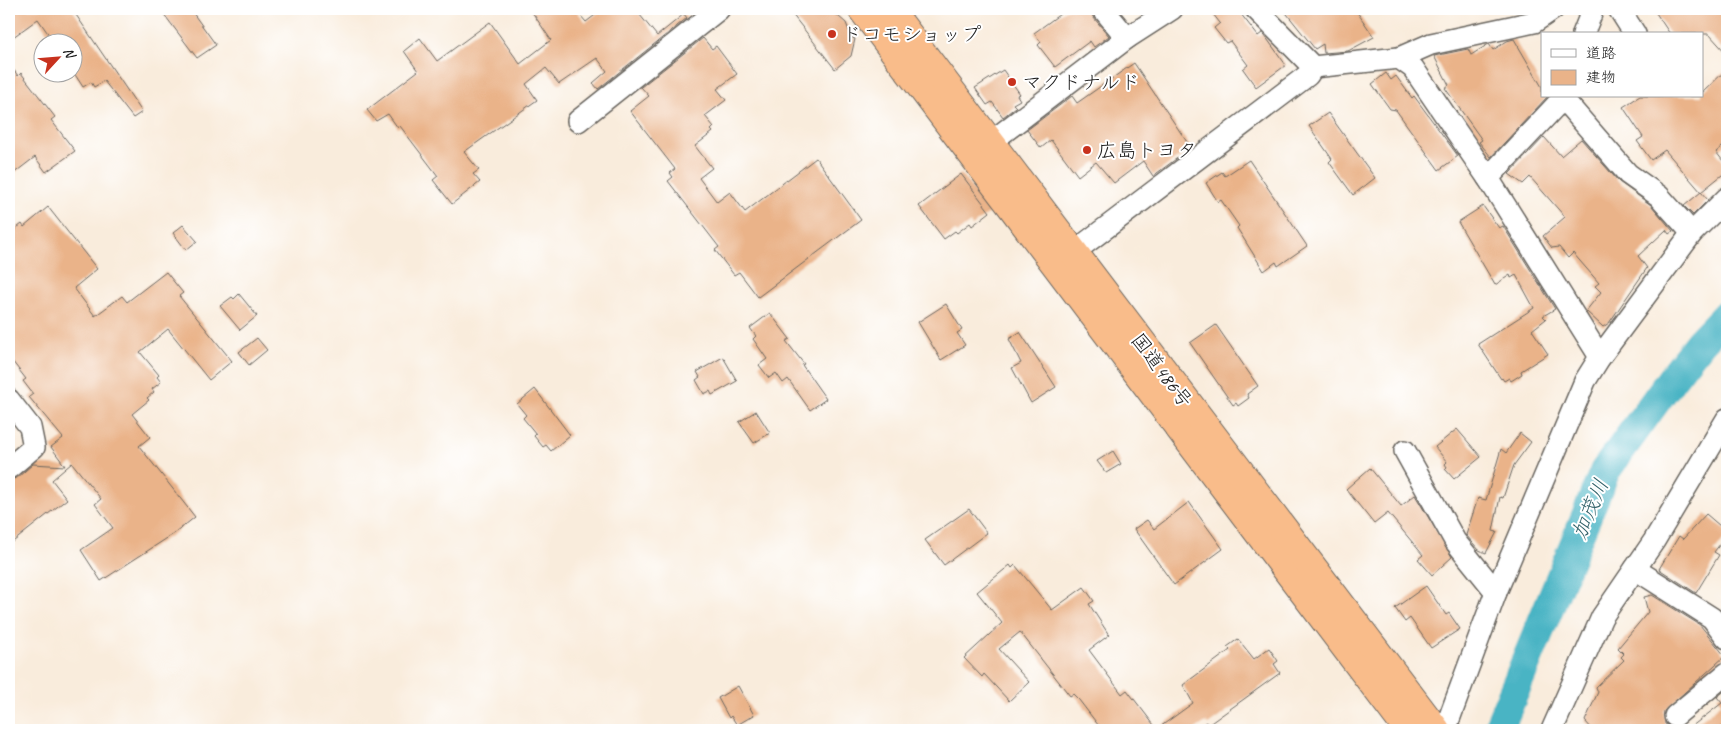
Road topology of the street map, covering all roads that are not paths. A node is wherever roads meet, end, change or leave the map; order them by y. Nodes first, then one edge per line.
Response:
1 (719, 9) edge
2 (862, 9) edge
3 (889, 9) edge
4 (1103, 9) edge
5 (1172, 9) edge
6 (1256, 9) edge
7 (1553, 9) edge
8 (1593, 9) edge
9 (1619, 9) edge
10 (1584, 32) edge
11 (1634, 32) edge
12 (1127, 38) junction
13 (1399, 58) junction
14 (1313, 67) junction
15 (1564, 98) edge
16 (578, 121) dead end
17 (982, 149) junction
18 (1488, 178) junction
19 (1727, 198) edge
20 (1692, 233) junction
21 (1065, 259) junction
22 (1600, 356) junction
23 (9, 400) edge
24 (1727, 419) edge
25 (1405, 451) dead end
26 (9, 468) edge
27 (1635, 569) junction
28 (1496, 592) junction
29 (1724, 629) edge
30 (1727, 673) edge
31 (1675, 716) dead end
32 (1408, 730) edge
33 (1436, 730) edge
34 (1445, 730) edge
35 (1552, 730) edge

1 - 16 street
2 - 17 highway, 国道486号
3 - 17 highway, 国道486号
4 - 12 street
5 - 12 street
6 - 14 street
7 - 13 street
8 - 10 street
9 - 11 street
12 - 17 street
13 - 14 street
13 - 18 street
14 - 21 street
15 - 18 street
15 - 20 street
17 - 21 highway, 国道486号
18 - 22 street
19 - 20 street
20 - 22 street
21 - 32 highway, 国道486号
21 - 33 highway, 国道486号
22 - 28 street
23 - 26 street
24 - 27 street
25 - 28 street
27 - 29 street
27 - 35 street
28 - 34 street
30 - 31 street

